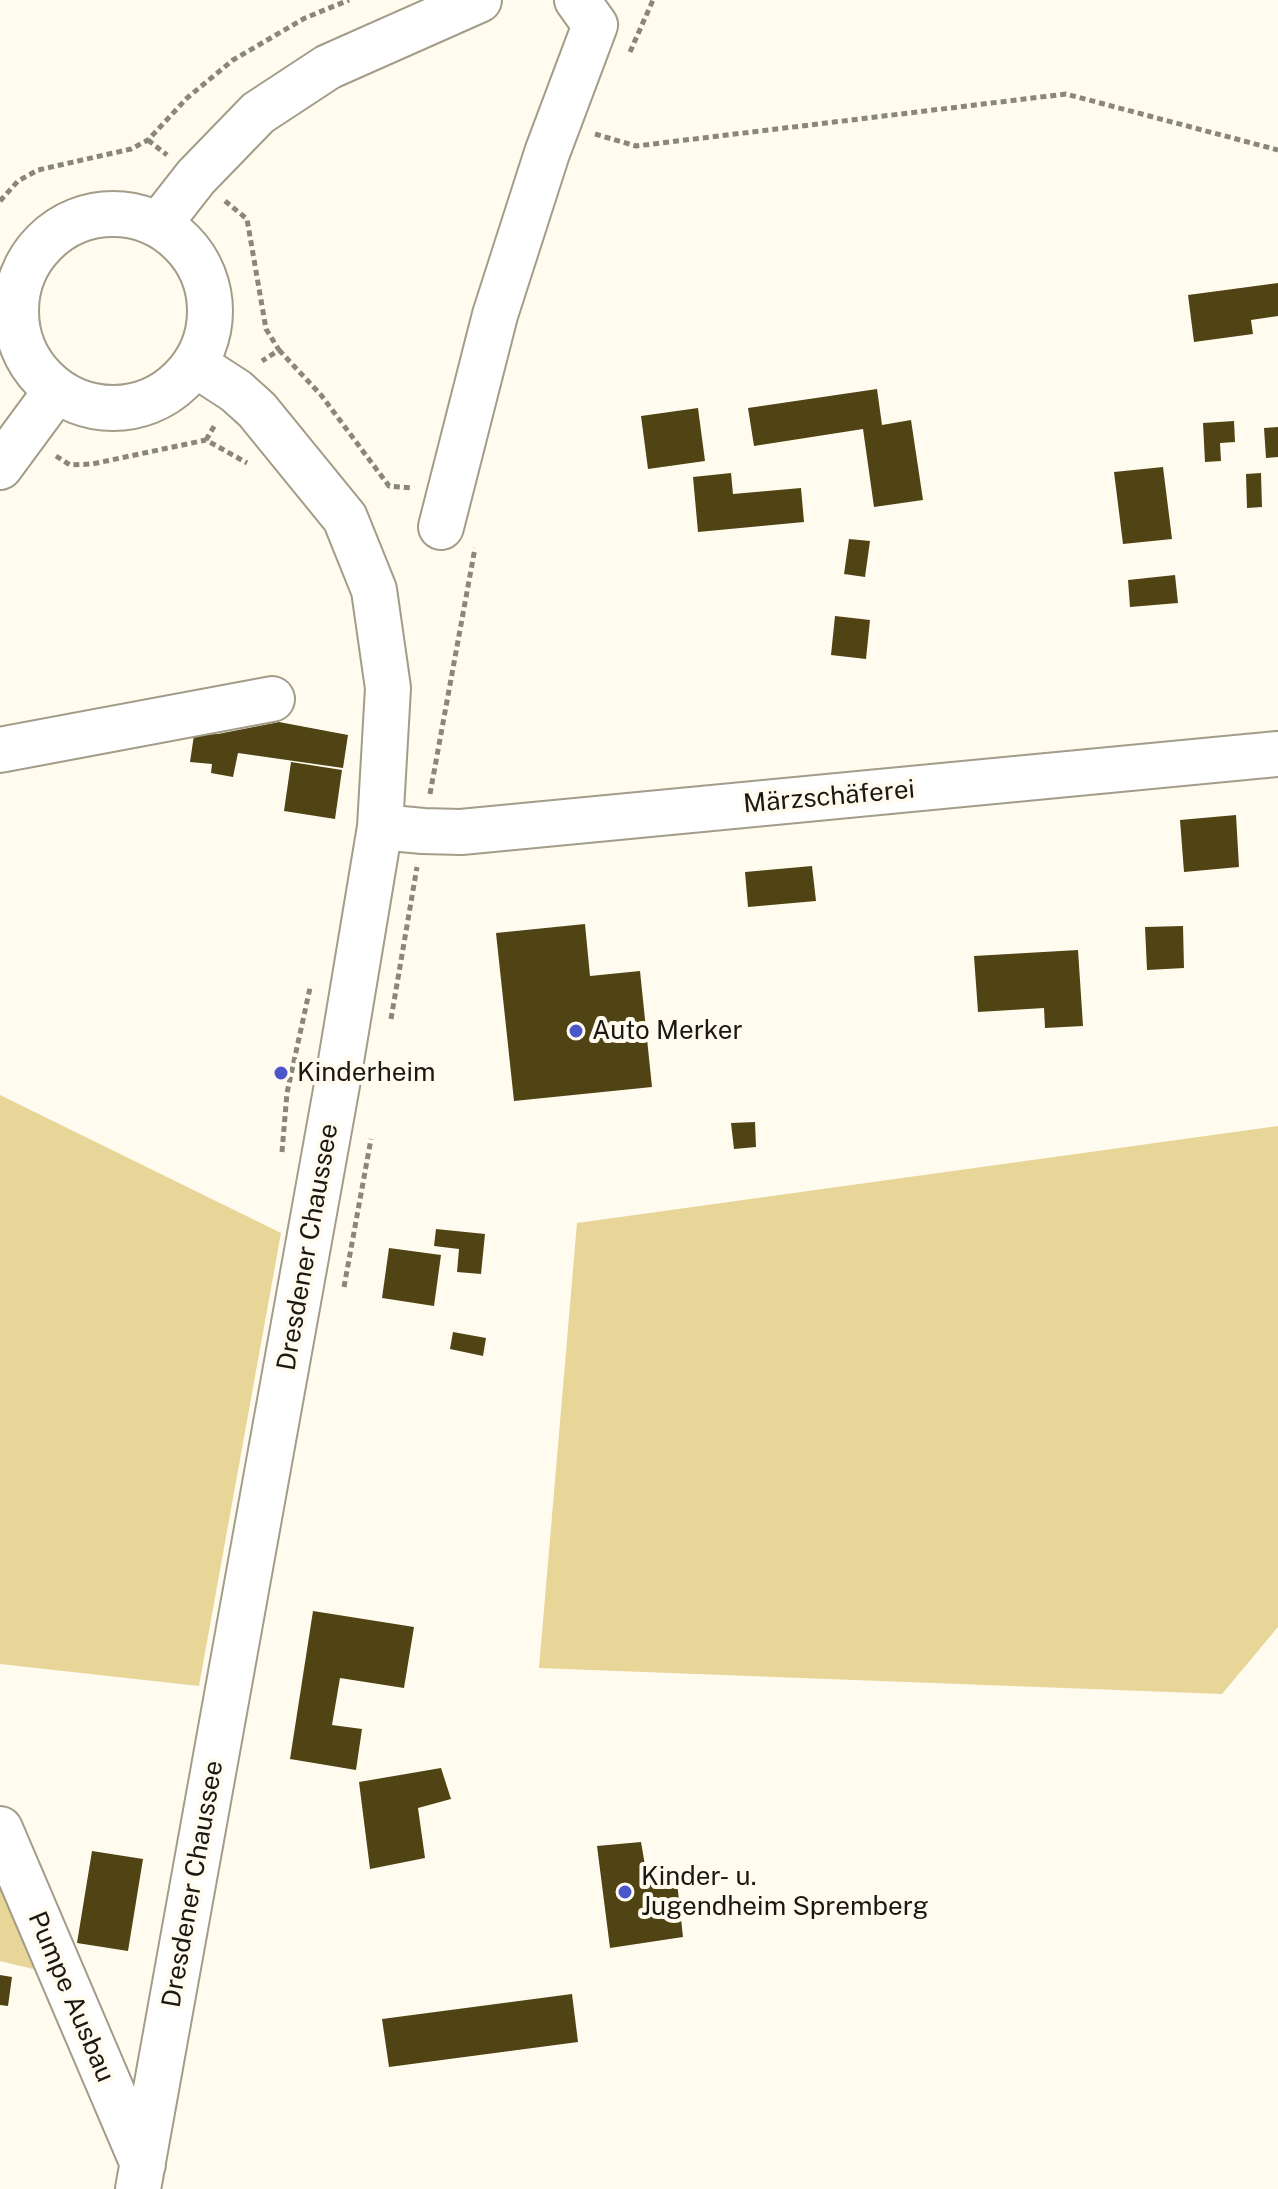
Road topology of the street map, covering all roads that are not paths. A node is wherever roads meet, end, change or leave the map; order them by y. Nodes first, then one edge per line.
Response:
1 (479, 0) edge
2 (577, 0) edge
3 (160, 223) junction
4 (13, 255) edge
5 (196, 365) junction
6 (56, 391) junction
7 (12, 451) edge
8 (456, 522) road end
9 (272, 699) dead end
10 (0, 750) edge
11 (1278, 754) edge
12 (380, 827) junction
13 (0, 1829) edge
14 (141, 2176) edge

1 - 3 street
2 - 8 street
3 - 4 street
3 - 5 street
4 - 6 street
5 - 6 street
5 - 12 street, Dresdener Chaussee
6 - 7 street
9 - 10 street
11 - 12 street, Märzschäferei
12 - 14 street, Dresdener Chaussee
13 - 14 street, Pumpe Ausbau

